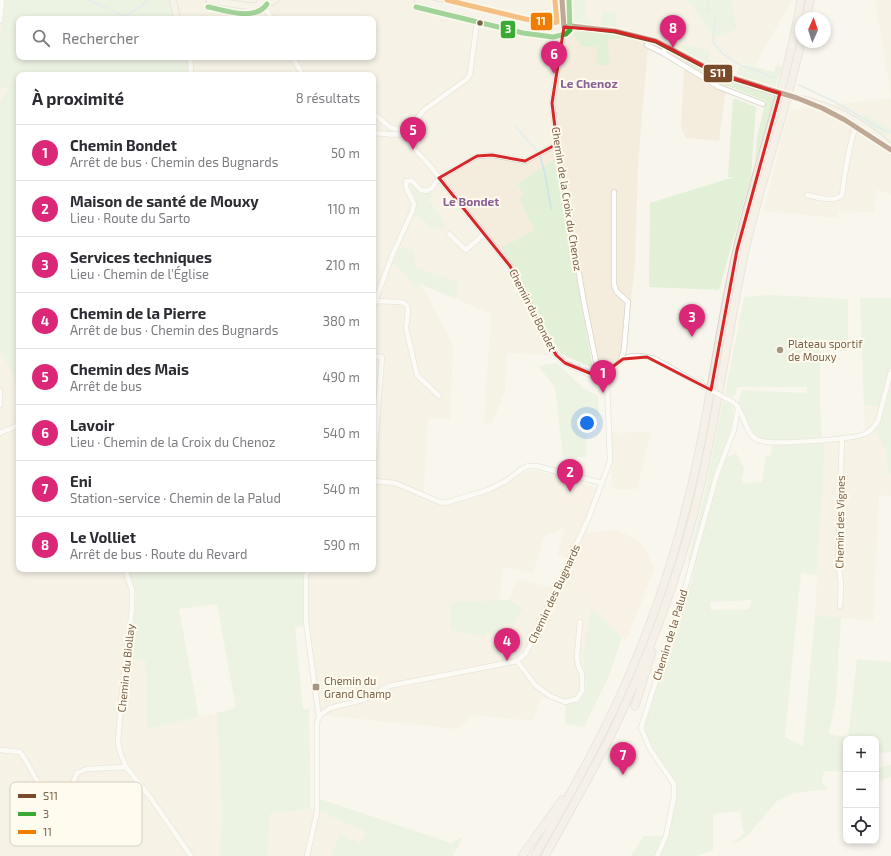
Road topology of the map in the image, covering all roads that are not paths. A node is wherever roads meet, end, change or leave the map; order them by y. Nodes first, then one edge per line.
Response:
1 (2, 0) edge
2 (172, 0) edge
3 (209, 0) edge
4 (418, 0) edge
5 (465, 0) edge
6 (562, 0) edge
7 (801, 0) edge
8 (810, 0) edge
9 (263, 3) edge
10 (465, 11) junction
11 (807, 12) edge
12 (478, 14) junction
13 (176, 16) edge
14 (237, 16) edge
15 (270, 16) edge
16 (0, 21) edge
17 (564, 27) junction
18 (648, 46) dead end
19 (667, 47) junction
20 (799, 48) edge
21 (663, 53) junction
22 (190, 60) edge
23 (294, 60) edge
24 (191, 72) edge
25 (301, 72) edge
26 (763, 104) dead end
27 (376, 115) edge
28 (857, 125) junction
29 (406, 132) junction
30 (376, 133) edge
31 (557, 144) junction
32 (891, 149) edge
33 (439, 178) junction
34 (614, 192) dead end
35 (807, 195) dead end
36 (449, 234) dead end
37 (484, 234) junction
38 (376, 300) joint
39 (376, 356) edge
40 (621, 360) junction
41 (891, 371) edge
42 (603, 378) junction
43 (0, 391) edge
44 (439, 396) dead end
45 (0, 404) edge
46 (738, 407) junction
47 (16, 425) edge
48 (0, 433) edge
49 (376, 433) edge
50 (842, 438) junction
51 (376, 482) edge
52 (602, 483) junction
53 (126, 572) edge
54 (308, 572) edge
55 (667, 600) junction
56 (840, 606) dead end
57 (580, 622) dead end
58 (517, 661) junction
59 (635, 706) dead end
60 (319, 717) junction
61 (0, 750) edge
62 (126, 767) junction
63 (581, 774) junction
64 (38, 782) edge
65 (73, 782) edge
66 (138, 782) edge
67 (142, 787) edge
68 (191, 856) edge
69 (307, 856) edge
70 (522, 856) edge
71 (535, 856) edge
72 (544, 856) edge
73 (657, 856) edge

1 - 16 street
2 - 13 main road
3 - 9 main road
4 - 10 main road
5 - 10 street
6 - 17 street, Chemin de la Croix du Chenoz
7 - 63 highway
8 - 11 highway
9 - 14 main road
9 - 15 street
10 - 12 main road
12 - 17 main road
12 - 29 street
17 - 19 main road
17 - 31 street, Chemin de la Croix du Chenoz
18 - 21 street
19 - 21 street
19 - 28 main road, bridge
20 - 55 highway
21 - 26 street
22 - 24 street
23 - 25 street
27 - 29 street
28 - 32 main road
28 - 35 street
29 - 30 street
29 - 33 street, Chemin du Bondet
31 - 33 street
31 - 42 street, Chemin de la Croix du Chenoz
33 - 37 street, Chemin du Bondet
33 - 38 street
34 - 40 street
36 - 37 street
37 - 42 street, Chemin du Bondet
38 - 44 street
39 - 49 street
40 - 42 street
40 - 46 street, bridge
41 - 50 street
42 - 52 street, Chemin des Bugnards
43 - 45 street
46 - 50 street
46 - 73 street, Chemin de la Palud
47 - 48 street
50 - 56 street, Chemin des Vignes
51 - 52 street
52 - 58 street, Chemin des Bugnards
53 - 62 street, Chemin du Biollay
54 - 60 street
55 - 59 highway
55 - 72 highway
57 - 58 street
58 - 60 street
60 - 69 street
61 - 64 street
62 - 65 street
62 - 66 street, Chemin du Biollay
63 - 70 highway
63 - 71 highway
67 - 68 street, Chemin du Biollay

